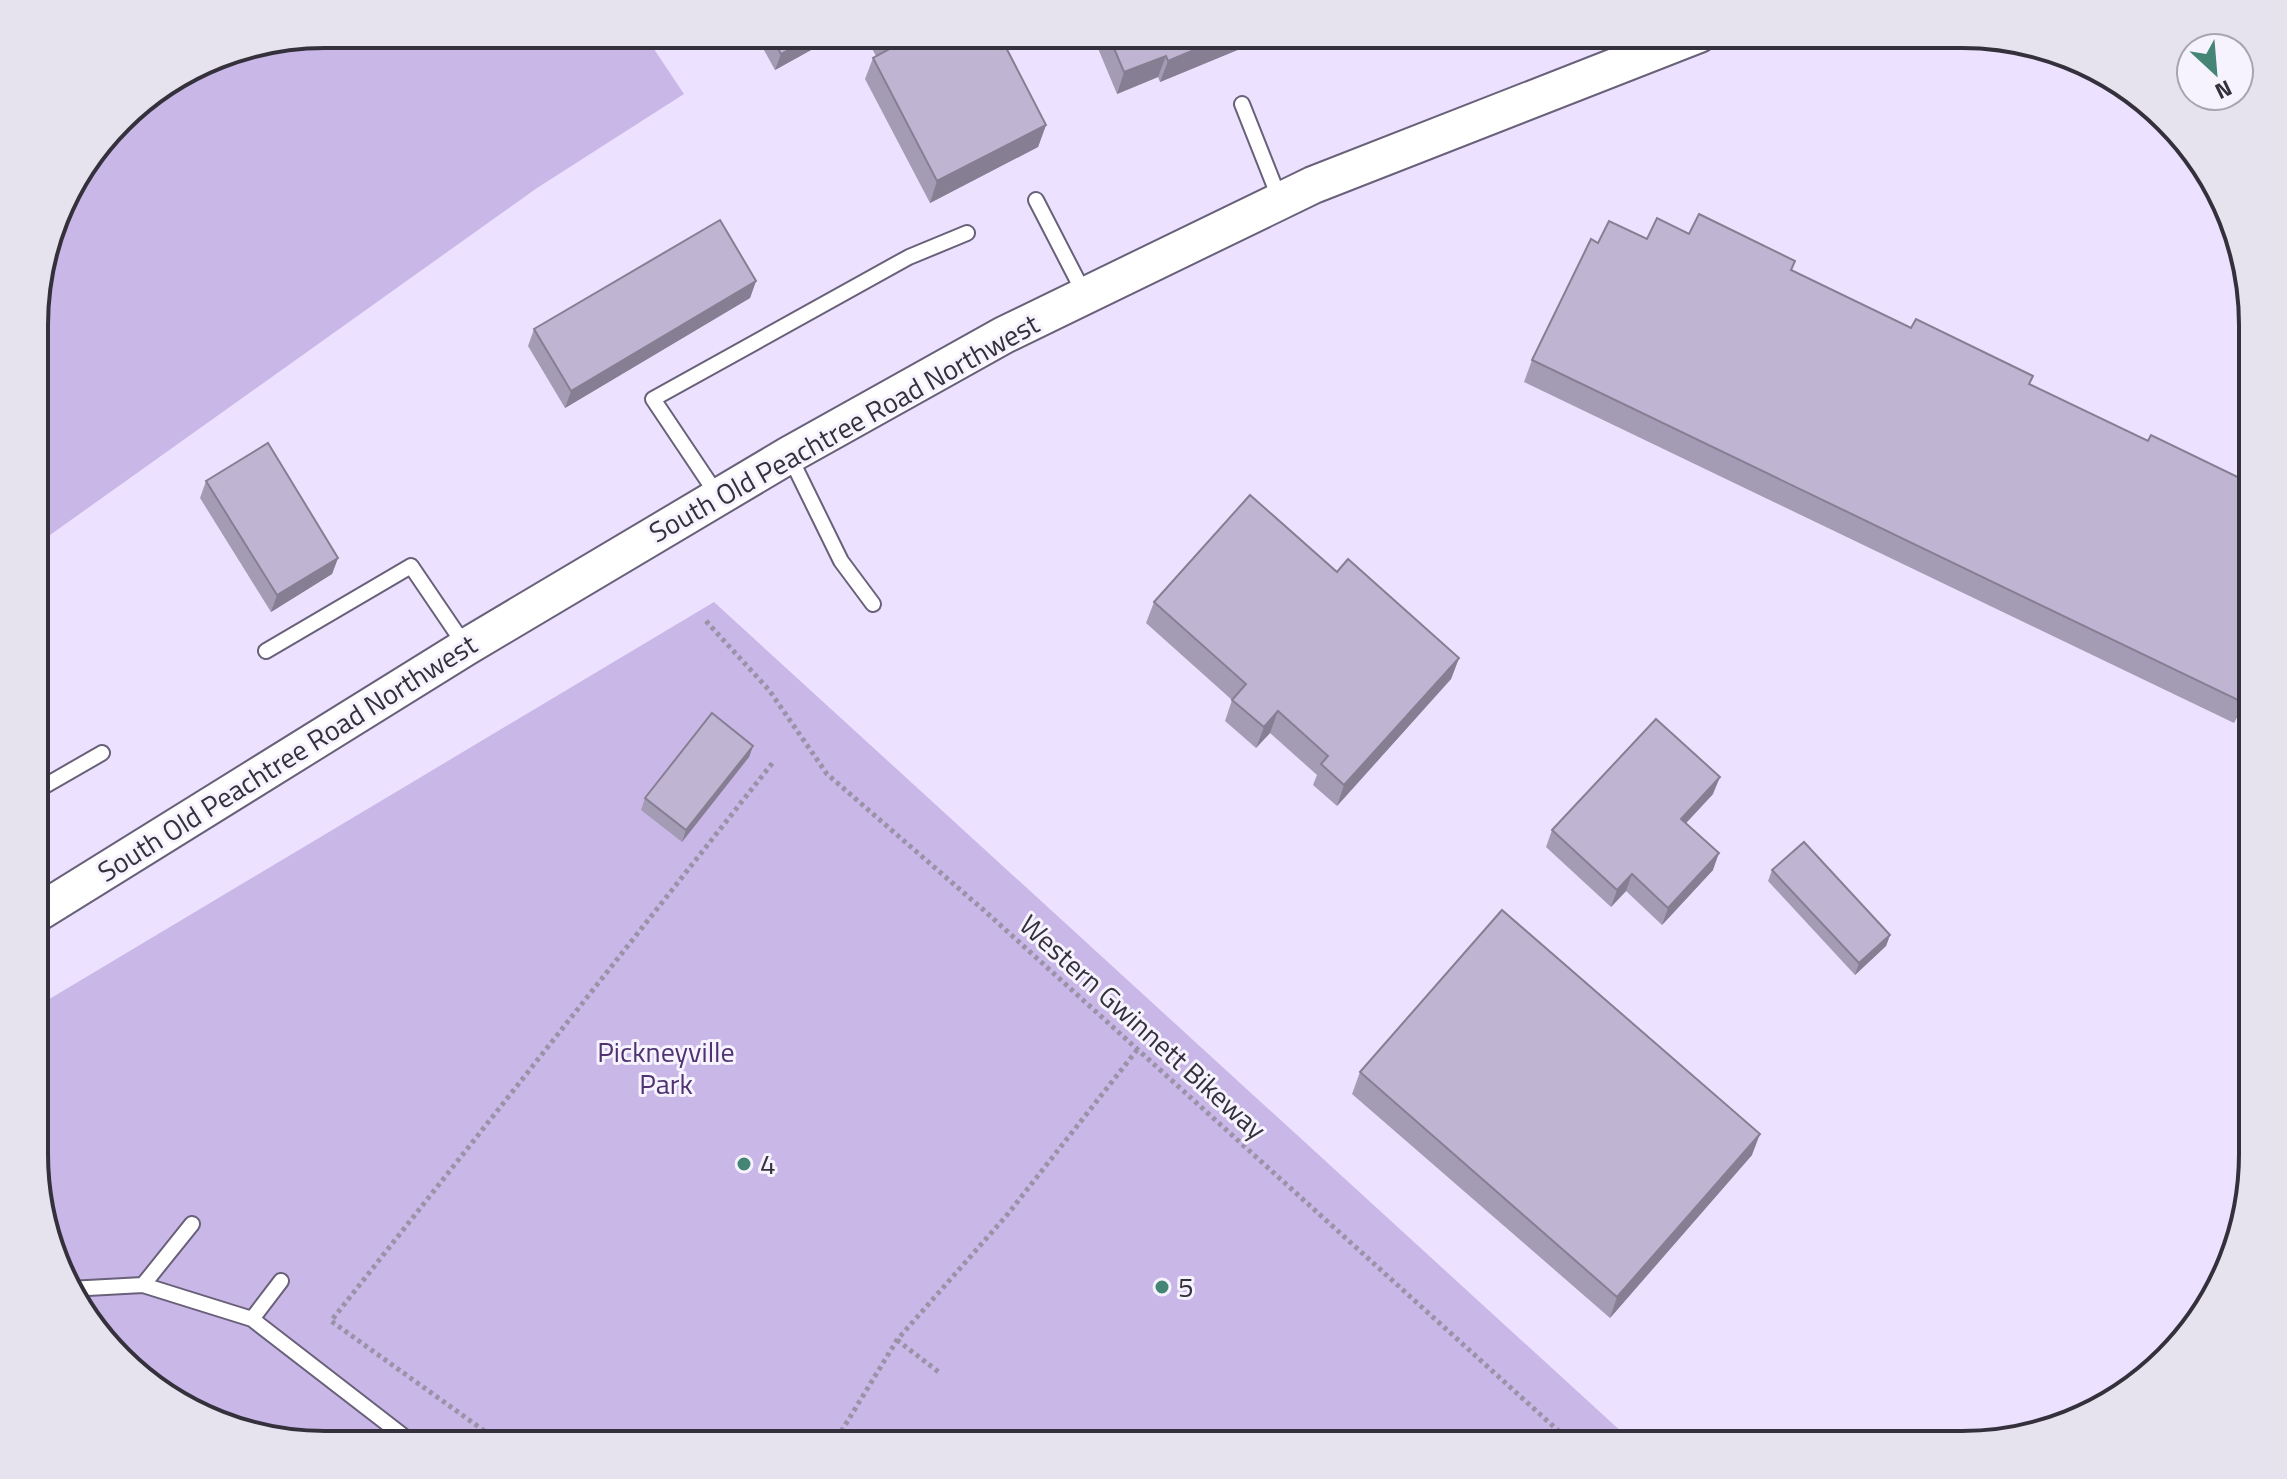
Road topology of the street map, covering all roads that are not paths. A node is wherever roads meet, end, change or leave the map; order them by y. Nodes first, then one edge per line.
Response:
1 (1661, 48) edge
2 (1242, 104) dead end
3 (1036, 200) dead end
4 (1280, 200) junction
5 (967, 233) dead end
6 (1085, 295) junction
7 (789, 455) junction
8 (719, 497) junction
9 (873, 604) dead end
10 (466, 647) junction
11 (266, 651) dead end
12 (102, 753) dead end
13 (48, 784) edge
14 (48, 902) edge
15 (192, 1224) dead end
16 (281, 1281) dead end
17 (143, 1285) junction
18 (84, 1288) edge
19 (252, 1319) junction
20 (397, 1431) edge

1 - 4 street, South Old Peachtree Road Northwest
2 - 4 lane
3 - 6 lane
4 - 6 street, South Old Peachtree Road Northwest
5 - 8 lane
6 - 7 street, South Old Peachtree Road Northwest
7 - 8 street, South Old Peachtree Road Northwest
7 - 9 lane
8 - 10 street, South Old Peachtree Road Northwest
10 - 11 lane
10 - 14 street, South Old Peachtree Road Northwest
12 - 13 lane
15 - 17 lane
16 - 19 lane
17 - 18 lane
17 - 19 lane
19 - 20 lane

